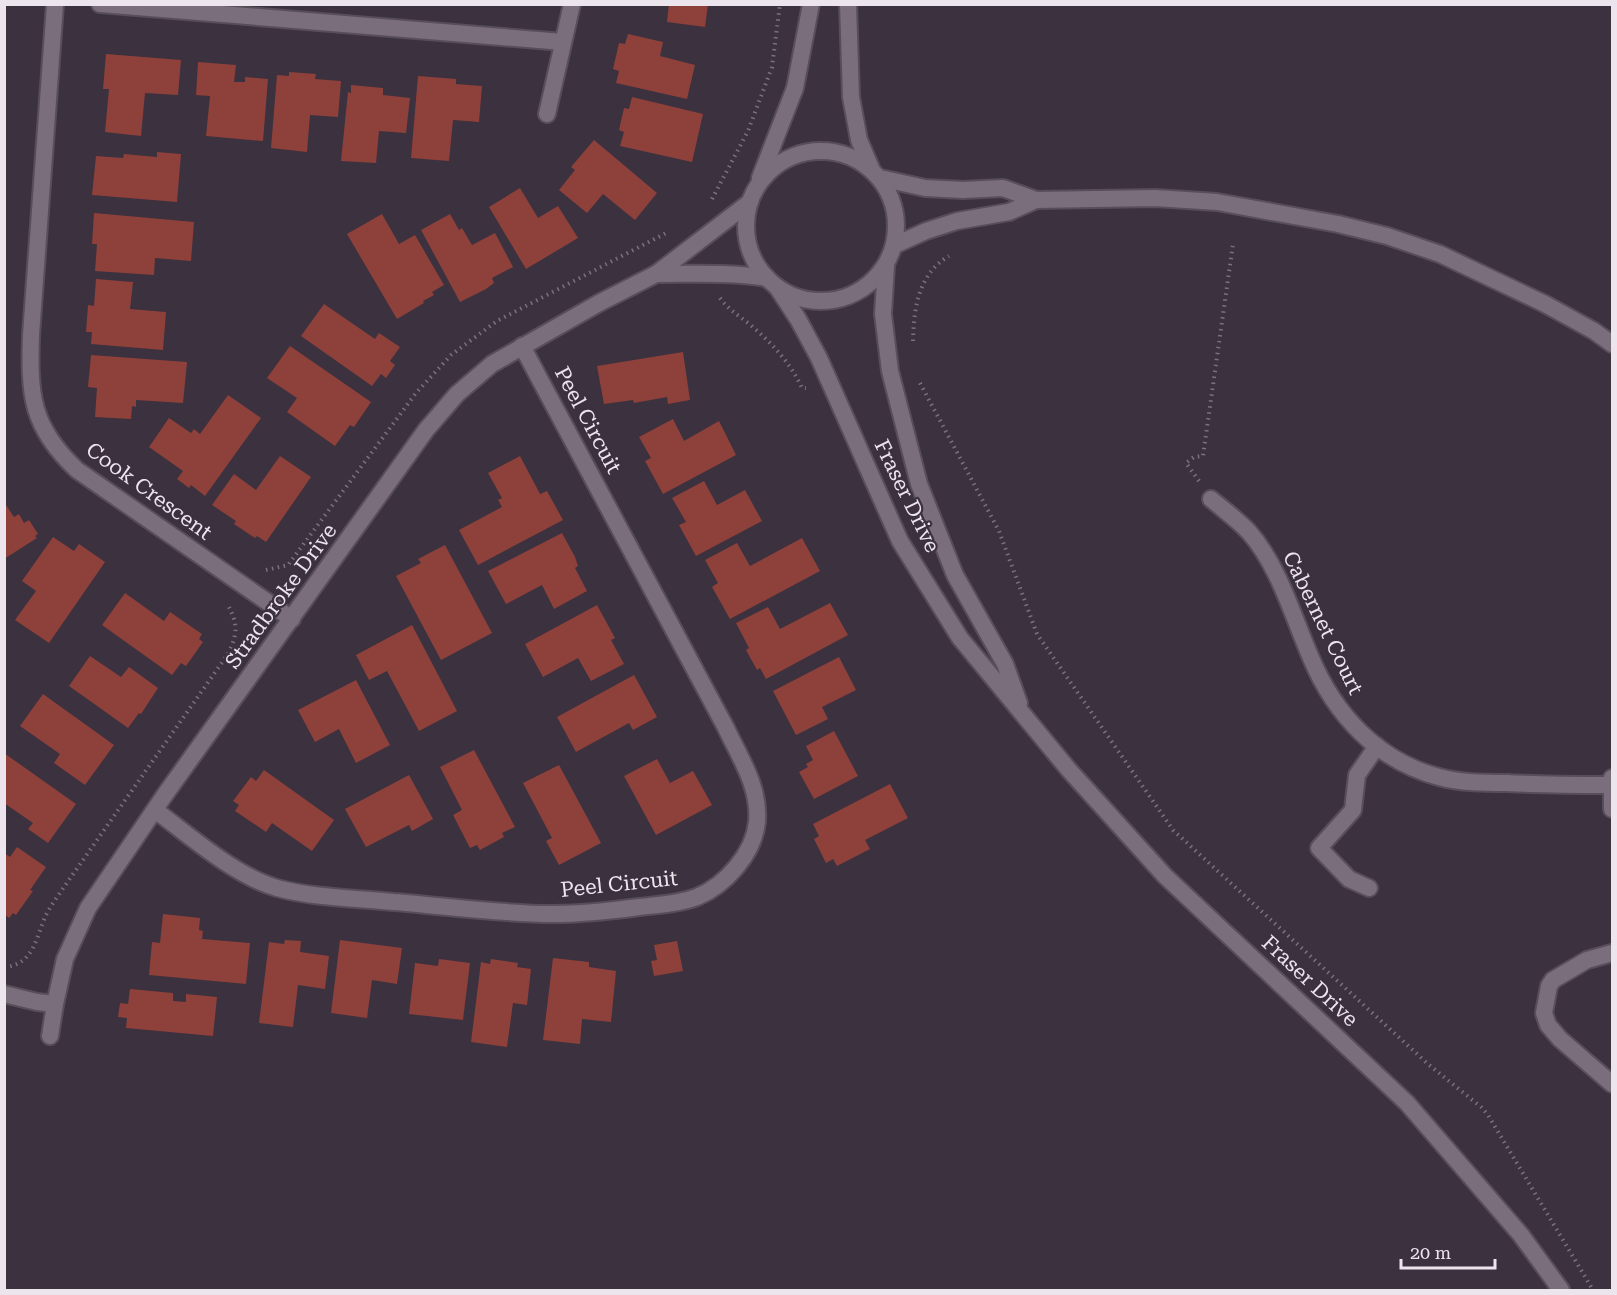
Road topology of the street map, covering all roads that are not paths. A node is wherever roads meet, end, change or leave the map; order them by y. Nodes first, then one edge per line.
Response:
1 (55, 4) edge
2 (100, 4) edge
3 (572, 4) edge
4 (811, 4) edge
5 (848, 4) edge
6 (563, 42) junction
7 (547, 114) dead end
8 (876, 174) junction
9 (753, 194) junction
10 (1036, 200) junction
11 (895, 245) junction
12 (886, 266) junction
13 (656, 274) junction
14 (772, 283) junction
15 (1612, 344) edge
16 (522, 346) junction
17 (1211, 499) road end
18 (292, 619) junction
19 (1021, 710) junction
20 (1377, 746) junction
21 (1612, 778) edge
22 (1612, 785) edge
23 (1612, 809) edge
24 (155, 810) junction
25 (1369, 888) dead end
26 (1612, 953) edge
27 (4, 994) edge
28 (55, 1004) junction
29 (50, 1036) dead end
30 (1612, 1084) edge
31 (1561, 1290) edge

1 - 18 street, Cook Crescent
2 - 6 street
3 - 6 street
4 - 9 street
5 - 8 street
6 - 7 street
8 - 9 street
8 - 10 street
8 - 11 street
9 - 13 street, Stradbroke Drive
9 - 14 street
10 - 11 street
10 - 15 street
11 - 12 street
12 - 14 street
12 - 19 street, Fraser Drive
13 - 14 street, Stradbroke Drive
13 - 16 street, Stradbroke Drive
14 - 19 street, Fraser Drive
16 - 18 street, Stradbroke Drive
16 - 24 street, Peel Circuit
17 - 20 street, Cabernet Court
18 - 24 street, Stradbroke Drive
19 - 31 street, Fraser Drive
20 - 22 street, Cabernet Court
20 - 25 street
21 - 22 street
22 - 23 street
24 - 28 street, Stradbroke Drive
26 - 30 street
27 - 28 street
28 - 29 street, Stradbroke Drive

